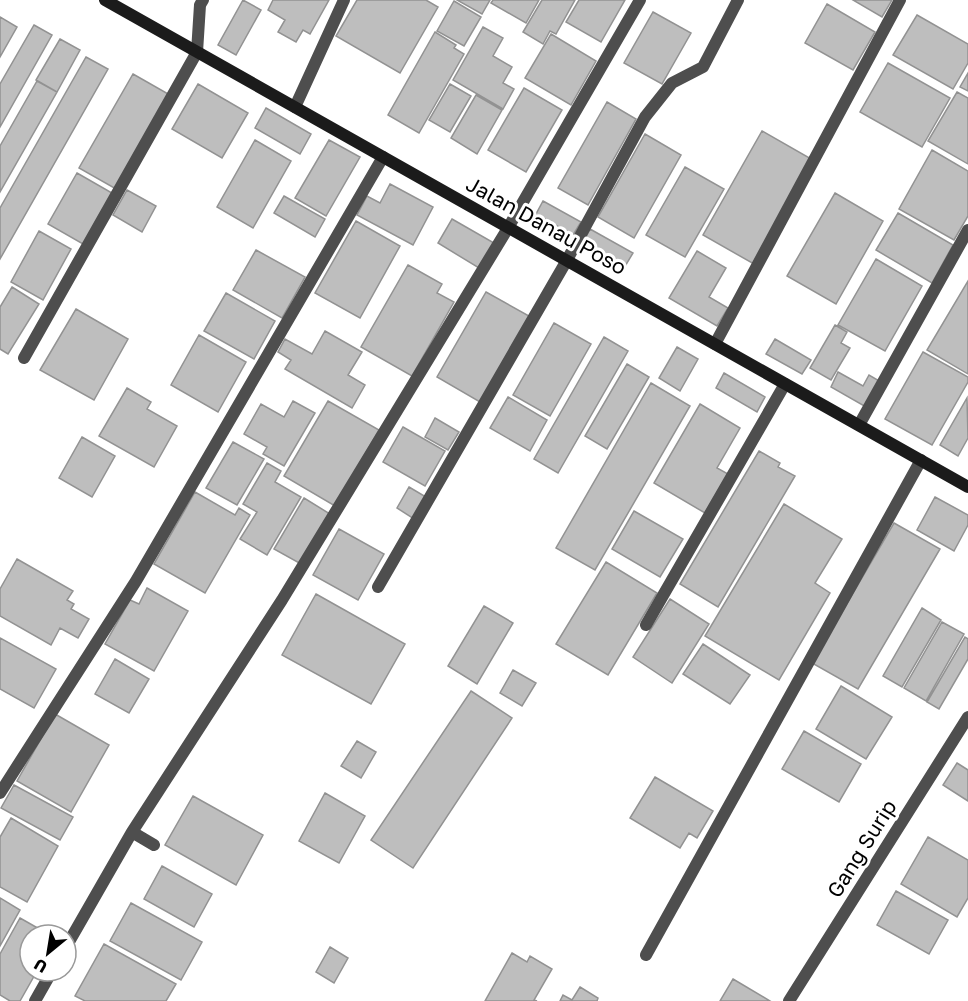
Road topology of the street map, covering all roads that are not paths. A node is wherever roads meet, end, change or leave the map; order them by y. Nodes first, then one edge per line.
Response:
1 (105, 0) edge
2 (203, 0) edge
3 (344, 0) edge
4 (640, 0) edge
5 (738, 0) edge
6 (900, 0) edge
7 (197, 52) junction
8 (295, 107) junction
9 (383, 157) junction
10 (508, 228) junction
11 (968, 230) edge
12 (567, 260) junction
13 (715, 344) junction
14 (24, 358) dead end
15 (785, 384) junction
16 (859, 425) junction
17 (921, 460) junction
18 (968, 487) edge
19 (378, 587) dead end
20 (646, 625) dead end
21 (968, 717) edge
22 (0, 793) edge
23 (132, 832) junction
24 (154, 845) dead end
25 (78, 926) edge
26 (646, 955) dead end
27 (45, 983) edge
28 (35, 1001) edge
29 (789, 1001) edge

1 - 7 street, Jalan Danau Poso
2 - 7 street
3 - 8 street
4 - 10 street
5 - 12 street
6 - 13 street
7 - 8 street, Jalan Danau Poso
7 - 14 street
8 - 9 street, Jalan Danau Poso
9 - 10 street, Jalan Danau Poso
9 - 22 street
10 - 12 street, Jalan Danau Poso
10 - 23 street
11 - 16 street
12 - 13 street, Jalan Danau Poso
12 - 19 street
13 - 15 street, Jalan Danau Poso
15 - 16 street, Jalan Danau Poso
15 - 20 street
16 - 17 street, Jalan Danau Poso
17 - 18 street, Jalan Danau Poso
17 - 26 street
21 - 29 street, Gang Surip
23 - 24 street
23 - 25 street
27 - 28 street

